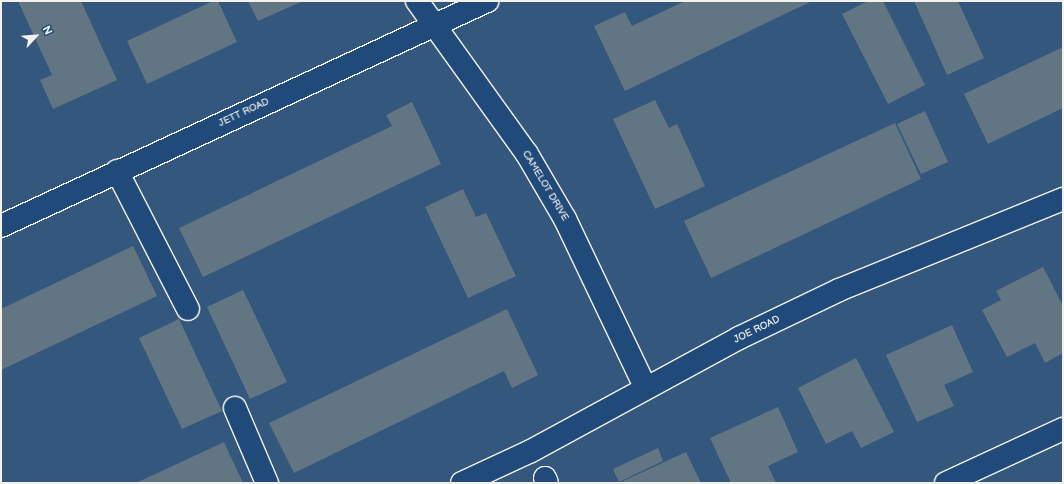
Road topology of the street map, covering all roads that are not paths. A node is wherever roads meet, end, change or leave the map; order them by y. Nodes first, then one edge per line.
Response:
1 (417, 1) edge
2 (487, 1) edge
3 (434, 26) junction
4 (117, 171) junction
5 (1063, 199) edge
6 (1, 226) edge
7 (188, 309) dead end
8 (646, 388) junction
9 (235, 408) dead end
10 (1063, 429) edge
11 (267, 483) edge
12 (462, 483) edge
13 (946, 483) edge

1 - 3 street, CAMELOT DRIVE
2 - 3 street, JETT ROAD
3 - 4 street, JETT ROAD
3 - 8 street, CAMELOT DRIVE
4 - 6 street, JETT ROAD
4 - 7 street
5 - 8 street, JOE ROAD
8 - 12 street, JOE ROAD
9 - 11 street
10 - 13 street

